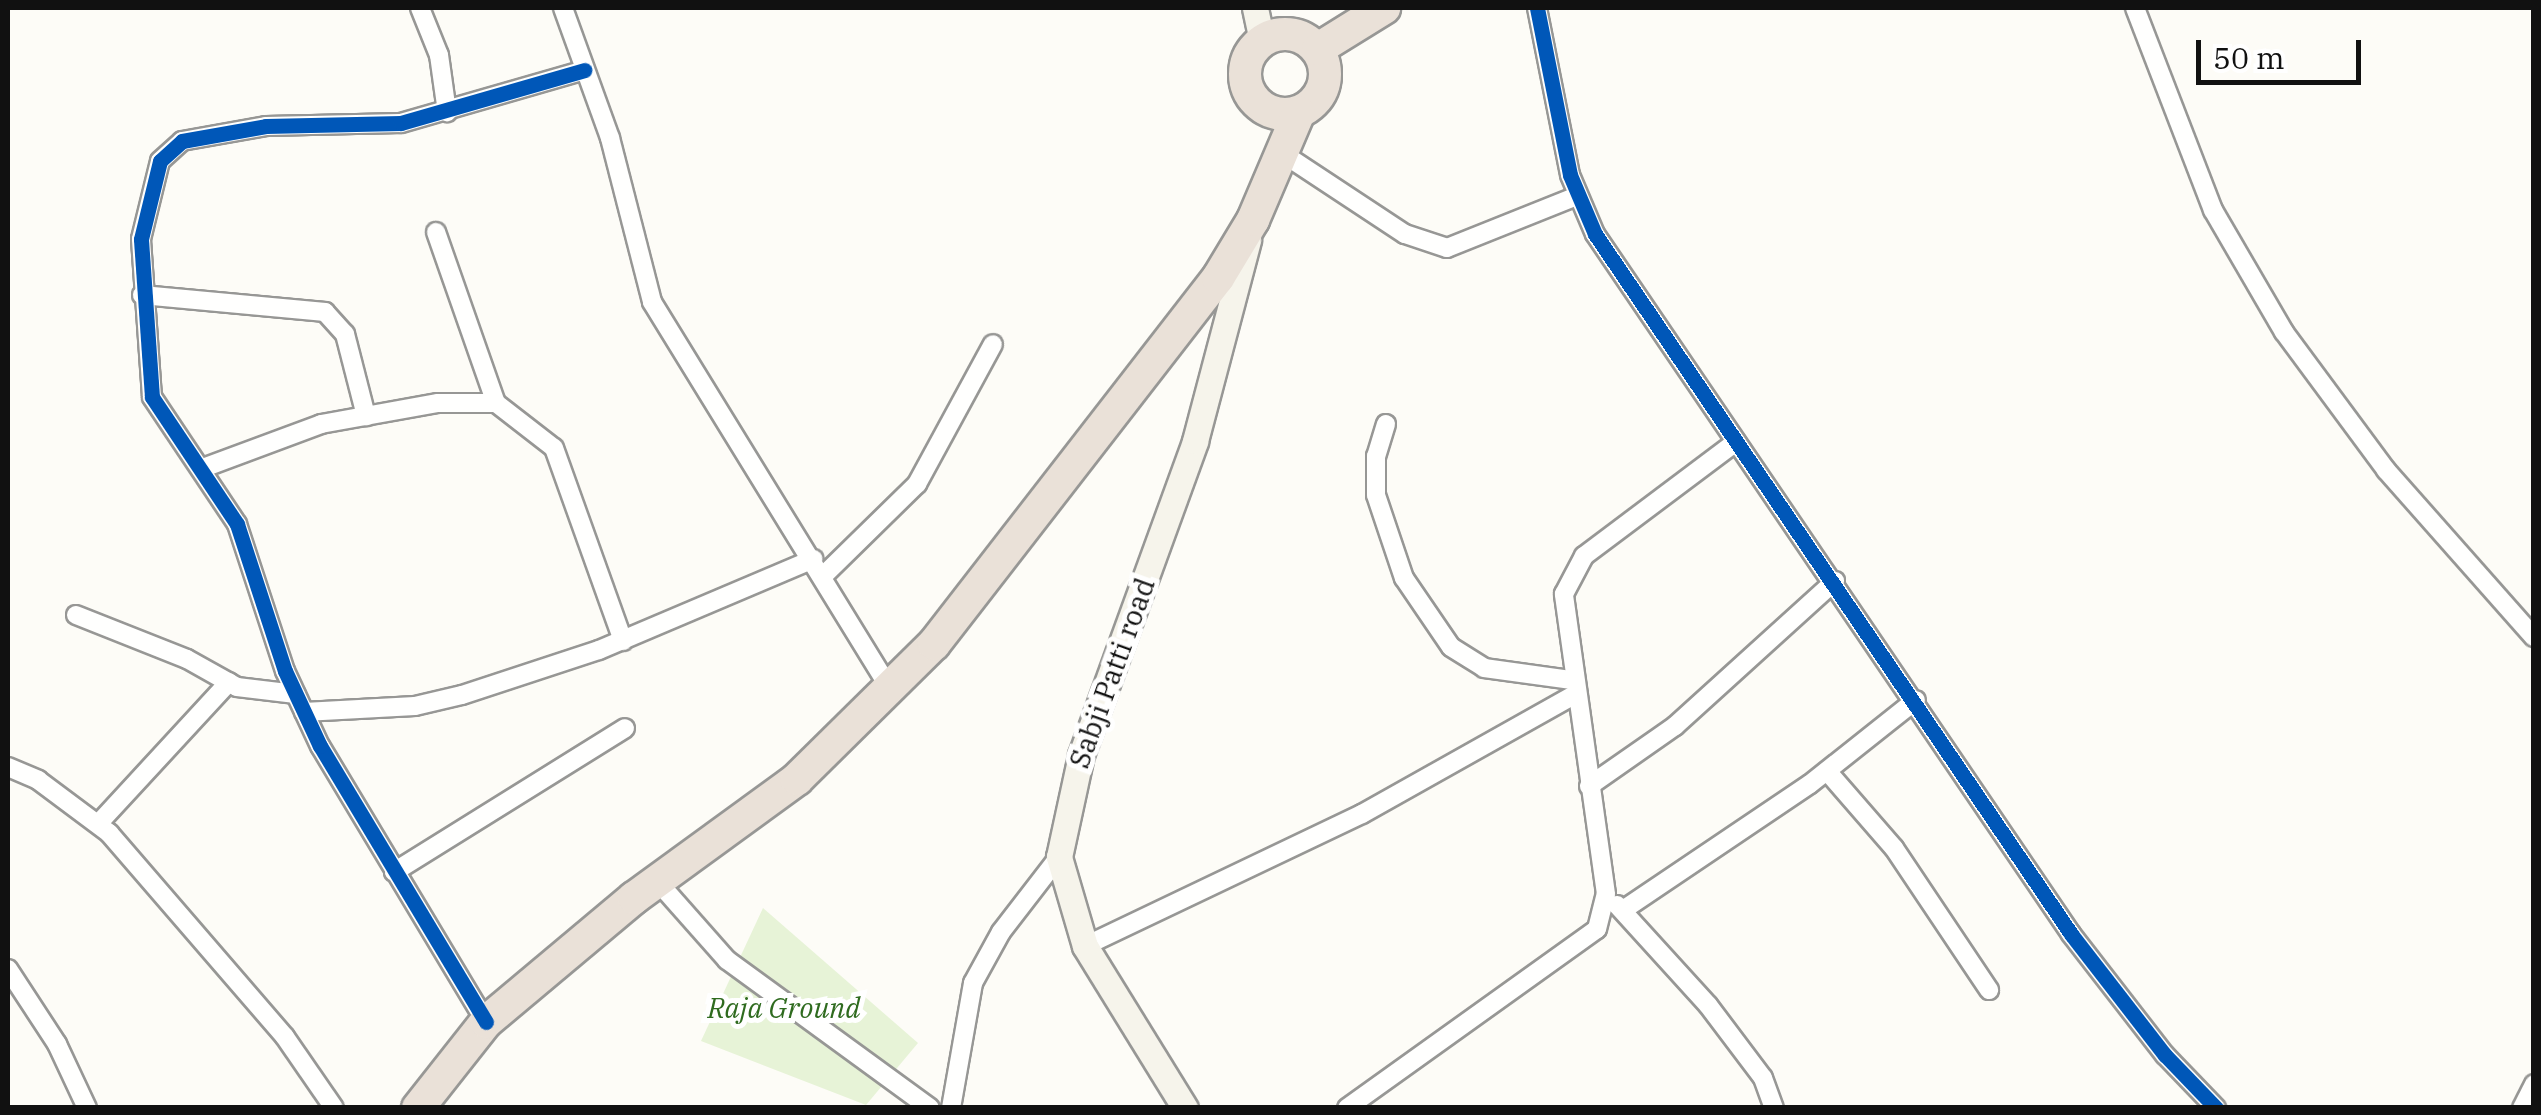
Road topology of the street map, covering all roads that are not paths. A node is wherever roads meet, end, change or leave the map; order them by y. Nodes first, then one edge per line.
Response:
1 (420, 8) edge
2 (563, 8) edge
3 (1255, 8) edge
4 (1384, 8) edge
5 (1537, 8) edge
6 (2135, 8) edge
7 (1262, 40) junction
8 (1318, 49) junction
9 (585, 70) junction
10 (447, 112) junction
11 (1298, 112) junction
12 (1282, 153) junction
13 (1577, 196) junction
14 (1253, 220) junction
15 (436, 232) dead end
16 (142, 295) junction
17 (993, 344) dead end
18 (496, 403) junction
19 (366, 416) junction
20 (1386, 424) dead end
21 (1736, 442) junction
22 (203, 468) junction
23 (813, 558) junction
24 (823, 576) junction
25 (1835, 581) junction
26 (76, 615) dead end
27 (2534, 637) edge
28 (623, 641) junction
29 (229, 682) junction
30 (1573, 688) junction
31 (891, 690) junction
32 (296, 694) junction
33 (1916, 700) junction
34 (304, 712) junction
35 (625, 728) dead end
36 (1827, 771) junction
37 (10, 774) edge
38 (1589, 786) junction
39 (98, 824) junction
40 (1059, 857) junction
41 (394, 872) junction
42 (658, 882) junction
43 (1606, 894) junction
44 (1622, 910) junction
45 (1085, 946) junction
46 (8, 969) edge
47 (1989, 990) dead end
48 (486, 1022) junction
49 (2534, 1084) edge
50 (87, 1108) edge
51 (334, 1108) edge
52 (418, 1108) edge
53 (930, 1108) edge
54 (951, 1108) edge
55 (1186, 1108) edge
56 (1347, 1108) edge
57 (1774, 1108) edge
58 (2216, 1108) edge
59 (2522, 1108) edge

1 - 10 street
2 - 9 street
3 - 7 main road
4 - 8 highway
5 - 13 street
6 - 27 street
7 - 8 highway
7 - 11 highway
8 - 11 highway
9 - 10 street
9 - 23 street
10 - 16 street
11 - 12 highway
12 - 13 street
12 - 14 highway
13 - 21 street
14 - 31 highway
14 - 40 main road, Sabji Patti road
15 - 18 street
16 - 19 street
16 - 22 street
17 - 24 street
18 - 19 street
18 - 28 street
19 - 22 street
20 - 30 street
21 - 25 street
21 - 30 street
22 - 32 street
23 - 24 street
23 - 28 street
24 - 31 street
25 - 33 street
25 - 38 street
26 - 29 street
28 - 34 street
29 - 32 street
29 - 39 street
30 - 38 street
30 - 45 street
31 - 42 highway
32 - 34 street
33 - 36 street
33 - 58 street
34 - 41 street
35 - 41 street
36 - 44 street
36 - 47 street
37 - 39 street
38 - 43 street
39 - 51 street
40 - 45 main road, Sabji Patti road
40 - 54 street
41 - 48 street
42 - 48 highway
42 - 53 street
43 - 44 street
43 - 56 street
44 - 57 street
45 - 55 main road, Sabji Patti road
46 - 50 street
48 - 52 highway
49 - 59 street

